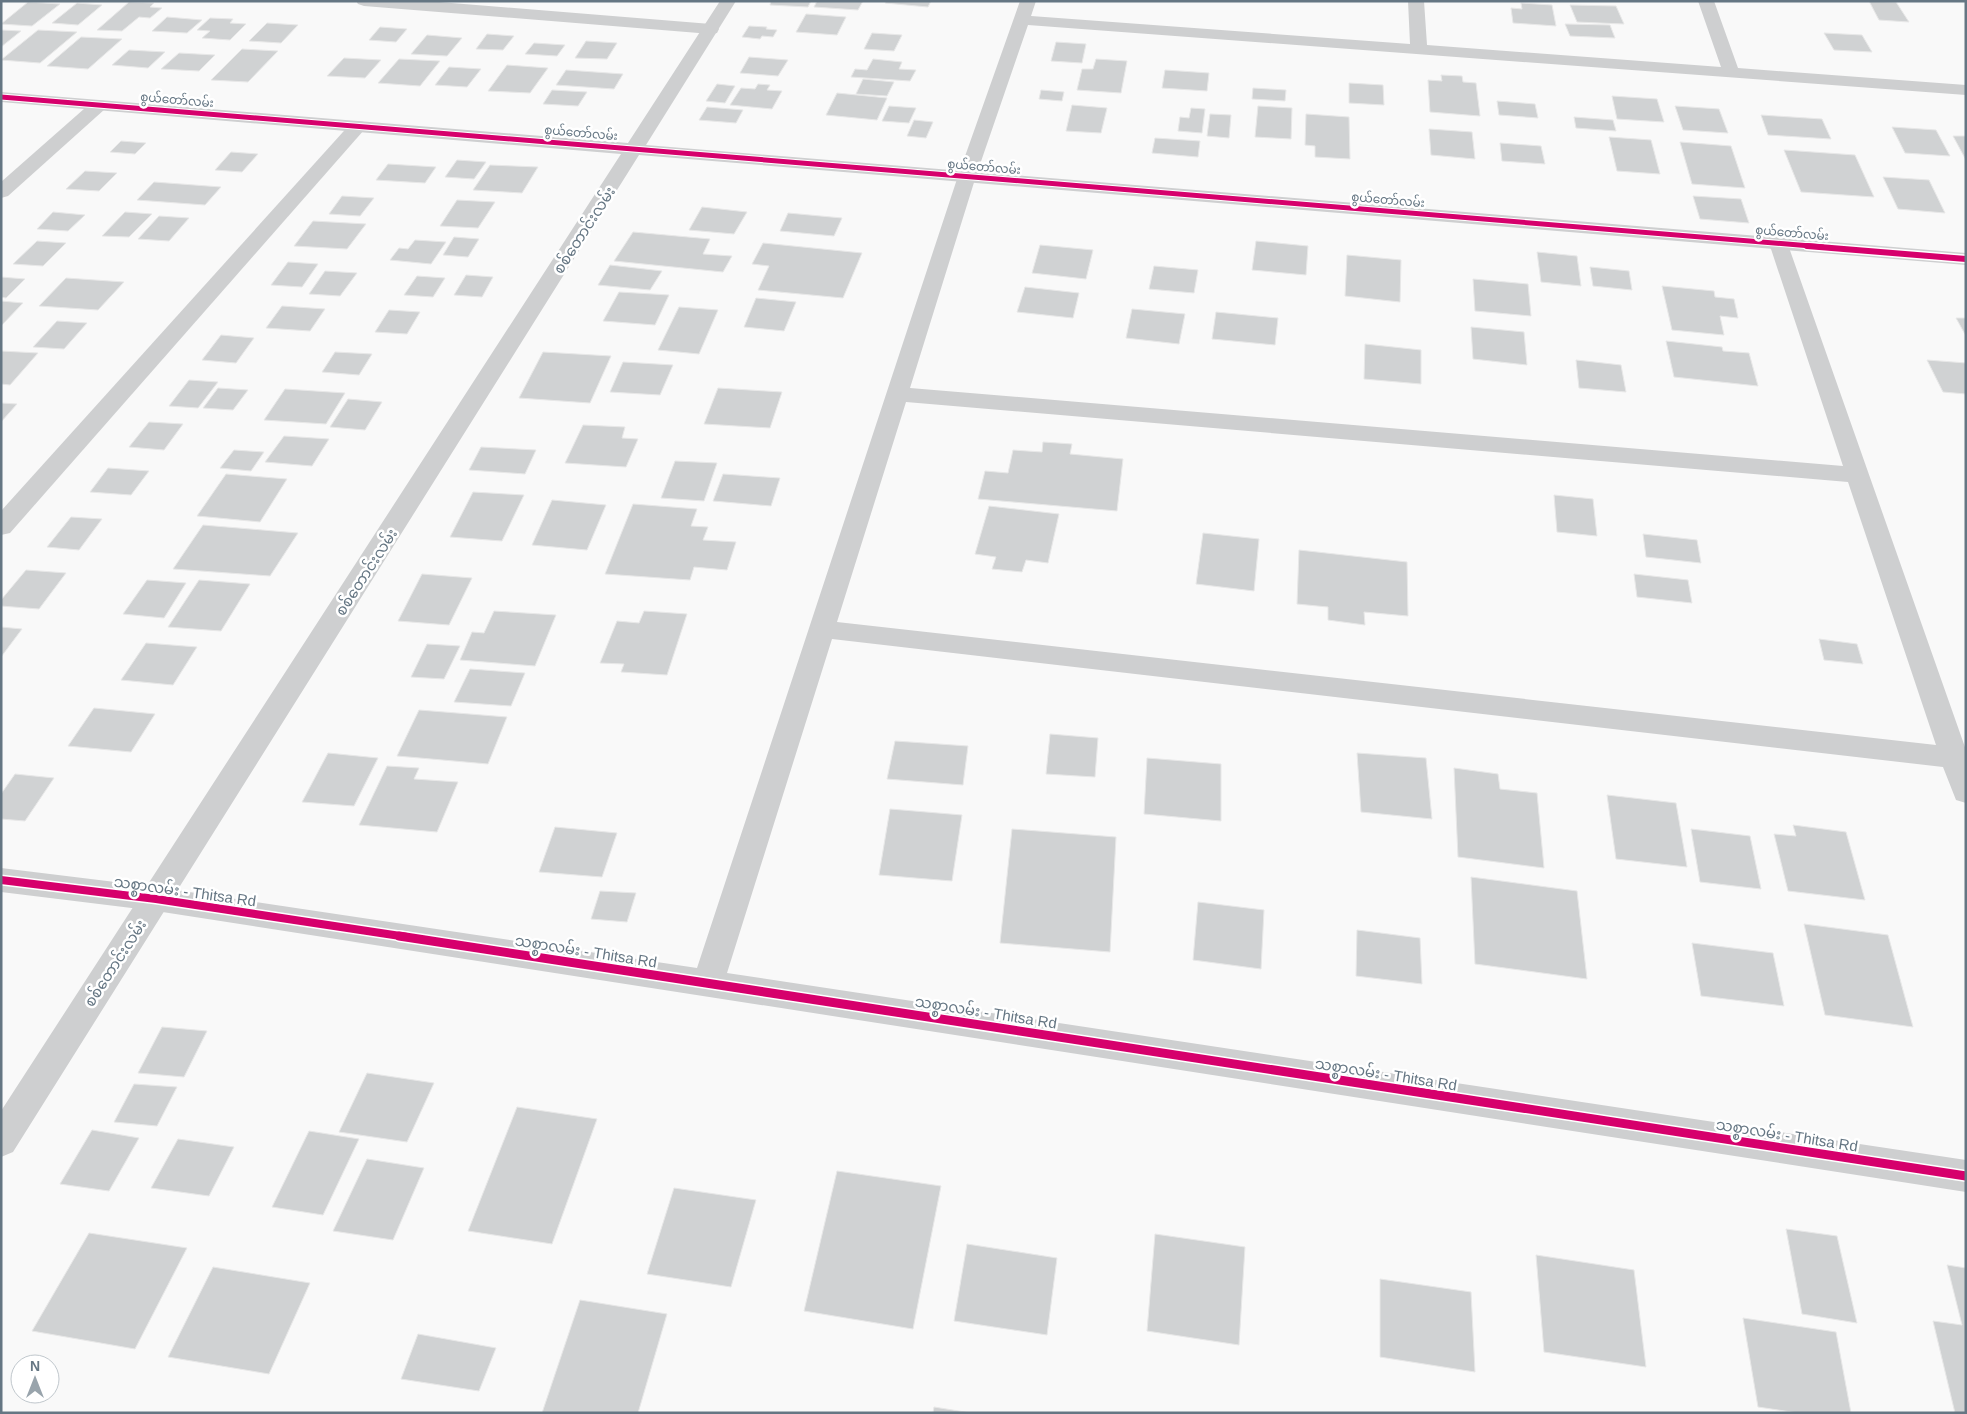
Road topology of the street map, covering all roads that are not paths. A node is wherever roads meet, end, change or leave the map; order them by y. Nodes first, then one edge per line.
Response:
1 (364, 1) edge
2 (728, 1) edge
3 (1416, 1) edge
4 (1706, 1) edge
5 (1025, 10) edge
6 (711, 29) junction
7 (1419, 49) junction
8 (1731, 72) junction
9 (1966, 90) edge
10 (1, 97) edge
11 (99, 105) junction
12 (358, 126) junction
13 (636, 149) junction
14 (967, 176) junction
15 (1, 192) edge
16 (1779, 243) junction
17 (1966, 259) edge
18 (897, 394) junction
19 (1858, 475) junction
20 (1, 527) edge
21 (822, 629) junction
22 (1954, 758) junction
23 (1966, 792) edge
24 (1, 880) edge
25 (156, 899) junction
26 (708, 984) junction
27 (1, 1141) edge
28 (1966, 1176) edge

1 - 6 street
2 - 6 street, စစ်တောင်းလမ်း
3 - 7 street
4 - 8 street
5 - 7 street
5 - 14 street
6 - 13 street, စစ်တောင်းလမ်း
7 - 8 street
8 - 9 street
10 - 11 street, စွယ်တော်လမ်း
11 - 12 street, စွယ်တော်လမ်း
11 - 15 street
12 - 13 street, စွယ်တော်လမ်း
12 - 20 street
13 - 14 street, စွယ်တော်လမ်း
13 - 25 street, စစ်တောင်းလမ်း
14 - 16 street, စွယ်တော်လမ်း
14 - 18 street
16 - 17 street, စွယ်တော်လမ်း
16 - 19 street
18 - 19 street
18 - 21 street
19 - 22 street
21 - 22 street
21 - 26 street
22 - 23 street
24 - 25 street, သစ္စာလမ်း - Thitsa Rd
25 - 26 street, သစ္စာလမ်း - Thitsa Rd
25 - 27 street, စစ်တောင်းလမ်း
26 - 28 street, သစ္စာလမ်း - Thitsa Rd

